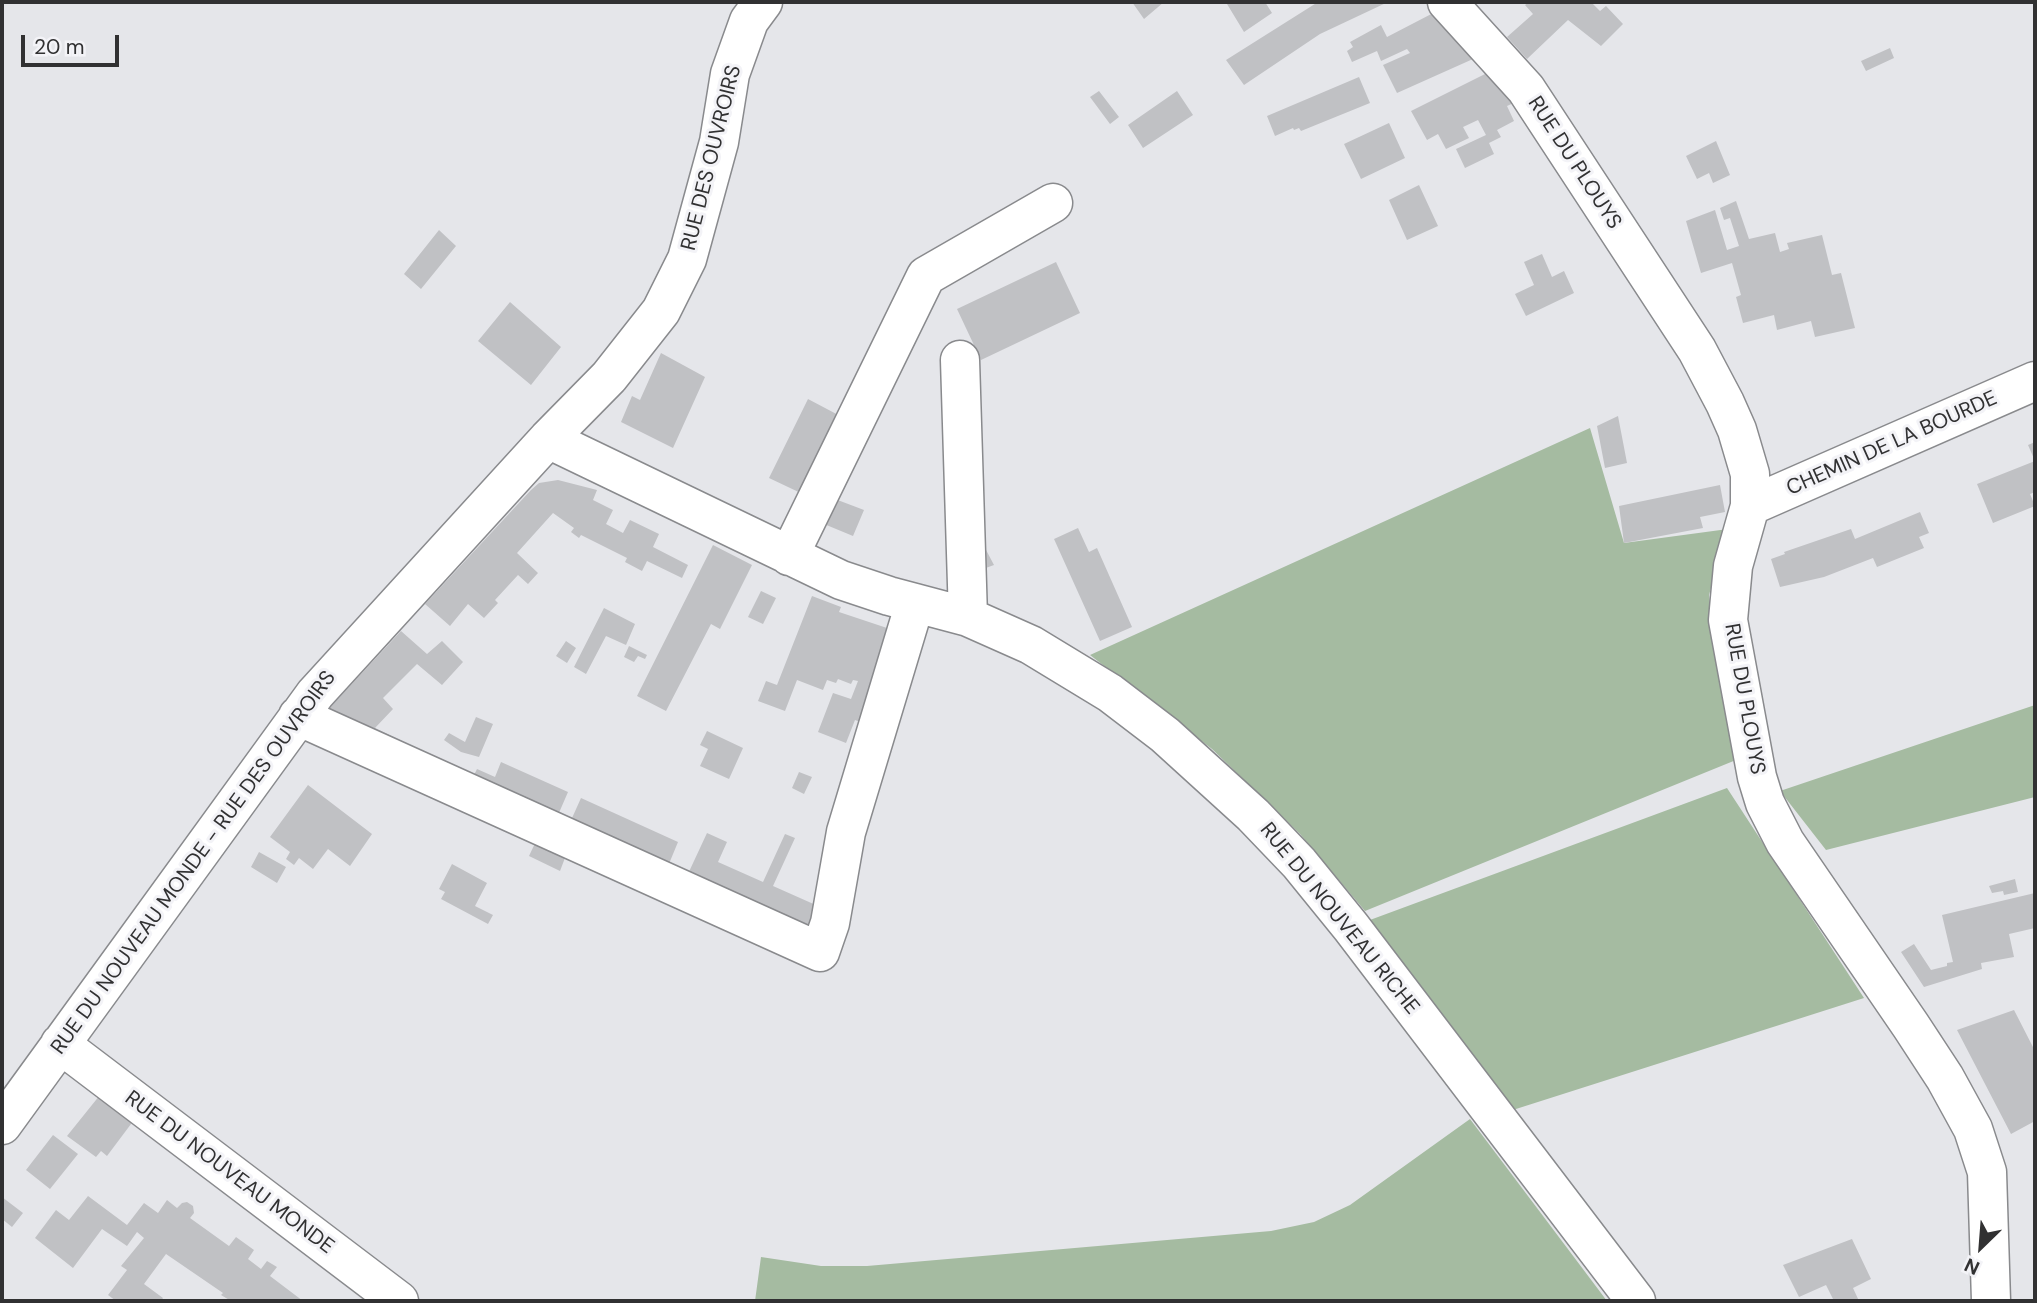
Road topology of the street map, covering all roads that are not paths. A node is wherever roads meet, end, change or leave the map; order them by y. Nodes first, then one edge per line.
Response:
1 (762, 2) edge
2 (1447, 2) edge
3 (1053, 202) dead end
4 (960, 360) dead end
5 (2035, 382) edge
6 (548, 439) junction
7 (1749, 506) junction
8 (789, 556) junction
9 (915, 603) junction
10 (968, 617) junction
11 (298, 716) junction
12 (60, 1044) junction
13 (2, 1125) edge
14 (399, 1301) edge
15 (1636, 1301) edge
16 (1991, 1301) edge

1 - 6 street, RUE DES OUVROIRS
2 - 7 street, RUE DU PLOUYS
3 - 8 street
4 - 10 street
5 - 7 street, CHEMIN DE LA BOURDE
6 - 8 street
6 - 11 street, RUE DU NOUVEAU MONDE - RUE DES OUVROIRS
7 - 16 street, RUE DU PLOUYS
8 - 9 street
9 - 10 street
9 - 11 street
10 - 15 street, RUE DU NOUVEAU RICHE
11 - 12 street, RUE DU NOUVEAU MONDE - RUE DES OUVROIRS
12 - 13 street, RUE DU NOUVEAU MONDE - RUE DES OUVROIRS
12 - 14 street, RUE DU NOUVEAU MONDE

